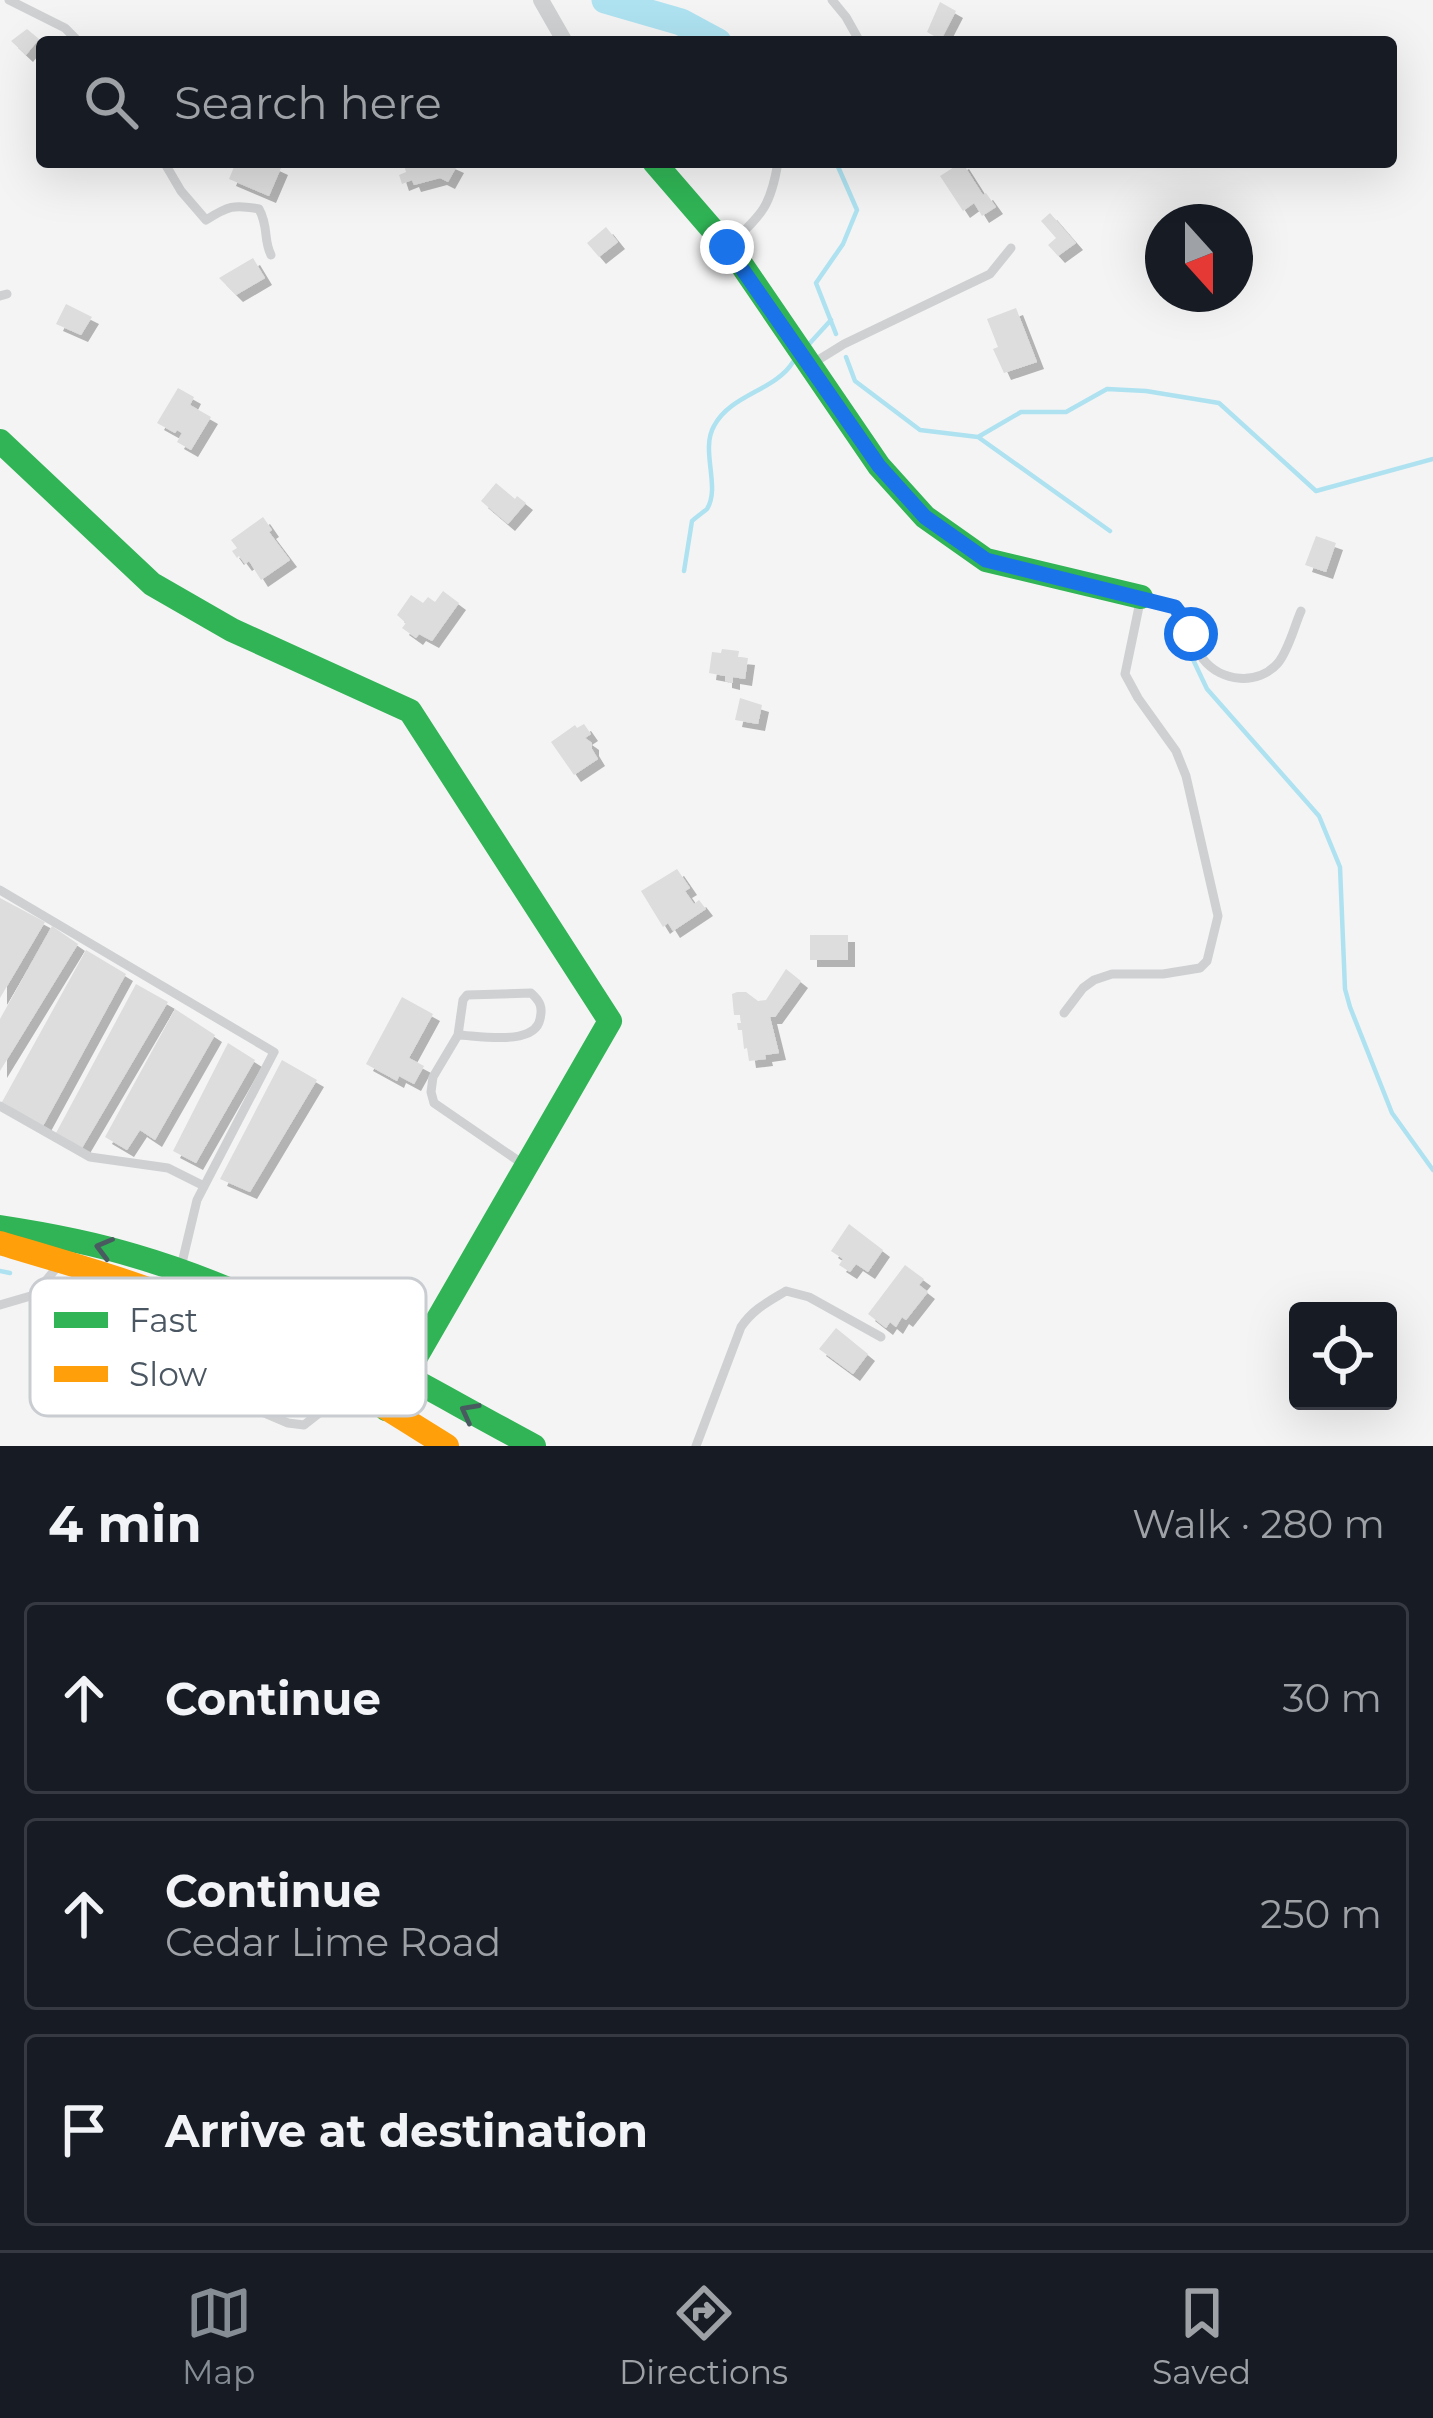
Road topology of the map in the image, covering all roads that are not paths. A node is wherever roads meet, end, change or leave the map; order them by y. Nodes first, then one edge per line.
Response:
1 (9, 0) edge
2 (541, 0) edge
3 (832, 0) edge
4 (73, 36) edge
5 (562, 36) edge
6 (857, 36) edge
7 (168, 168) edge
8 (659, 168) edge
9 (777, 168) edge
10 (727, 247) junction
11 (1011, 248) dead end
12 (271, 255) dead end
13 (810, 364) junction
14 (0, 441) edge
15 (1141, 597) junction
16 (1300, 611) dead end
17 (0, 890) edge
18 (1064, 1013) dead end
19 (458, 1035) junction
20 (0, 1106) edge
21 (528, 1167) junction
22 (204, 1186) junction
23 (0, 1227) edge
24 (0, 1243) edge
25 (62, 1262) junction
26 (179, 1272) junction
27 (48, 1278) edge
28 (112, 1278) edge
29 (194, 1278) edge
30 (30, 1296) edge
31 (0, 1304) edge
32 (880, 1336) dead end
33 (426, 1341) edge
34 (426, 1390) edge
35 (271, 1416) edge
36 (315, 1416) edge
37 (398, 1416) edge
38 (447, 1446) edge
39 (534, 1446) edge
40 (696, 1446) edge

1 - 4 lane
2 - 5 street
3 - 6 lane
7 - 12 lane
8 - 10 street
9 - 10 lane
10 - 13 street
11 - 13 lane
13 - 15 street
14 - 21 street
15 - 16 lane
15 - 18 lane
17 - 22 lane
19 - 19 lane
19 - 21 lane
20 - 22 lane
21 - 33 street
22 - 26 lane
26 -> 23 street
24 - 25 street
25 - 27 lane
25 - 28 street
26 - 29 street
30 - 31 lane
32 - 40 lane
39 -> 34 street
35 - 36 lane
37 - 38 street

